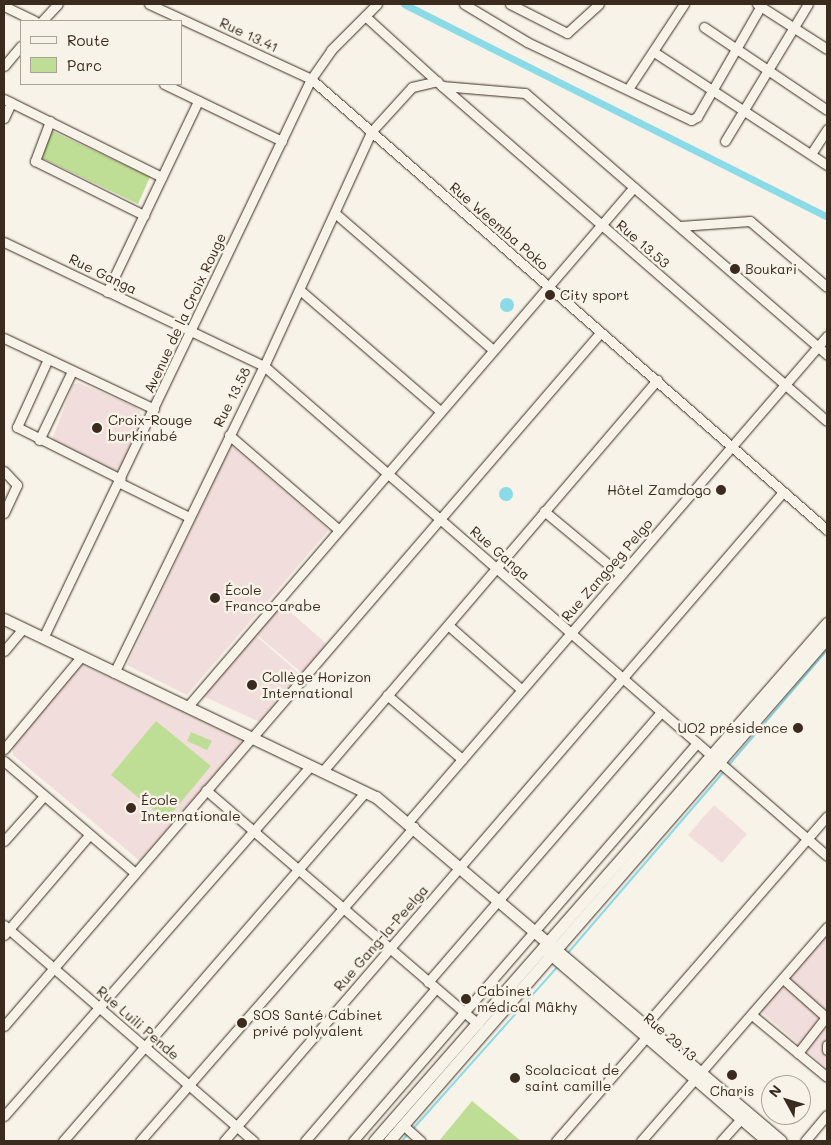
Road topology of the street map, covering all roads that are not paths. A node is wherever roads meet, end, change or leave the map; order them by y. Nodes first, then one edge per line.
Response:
1 (58, 4) edge
2 (149, 4) edge
3 (376, 4) edge
4 (464, 4) edge
5 (510, 4) edge
6 (599, 4) edge
7 (684, 4) edge
8 (760, 4) edge
9 (808, 4) edge
10 (4, 6) edge
11 (523, 7) edge
12 (365, 16) junction
13 (33, 20) edge
14 (43, 20) edge
15 (704, 27) dead end
16 (794, 27) junction
17 (20, 47) edge
18 (736, 48) junction
19 (827, 49) edge
20 (654, 52) junction
21 (4, 66) edge
22 (769, 71) junction
23 (311, 80) junction
24 (440, 84) junction
25 (166, 85) edge
26 (628, 89) junction
27 (710, 91) junction
28 (7, 101) edge
29 (198, 101) junction
30 (827, 110) edge
31 (744, 112) junction
32 (4, 118) edge
33 (50, 121) junction
34 (827, 129) edge
35 (371, 132) junction
36 (282, 141) junction
37 (725, 141) dead end
38 (811, 154) junction
39 (827, 165) edge
40 (162, 177) junction
41 (634, 187) junction
42 (335, 213) junction
43 (144, 215) junction
44 (599, 225) junction
45 (680, 226) junction
46 (4, 242) edge
47 (547, 286) junction
48 (827, 287) edge
49 (300, 290) junction
50 (107, 292) junction
51 (191, 331) junction
52 (601, 332) junction
53 (827, 336) edge
54 (4, 338) edge
55 (818, 347) junction
56 (492, 349) junction
57 (827, 355) edge
58 (48, 359) junction
59 (264, 366) junction
60 (72, 371) junction
61 (657, 380) junction
62 (786, 385) junction
63 (154, 409) junction
64 (440, 411) junction
65 (827, 421) edge
66 (228, 435) junction
67 (39, 440) junction
68 (733, 446) junction
69 (4, 471) edge
70 (388, 474) junction
71 (120, 481) junction
72 (783, 492) junction
73 (544, 511) junction
74 (4, 513) edge
75 (189, 517) junction
76 (442, 520) junction
77 (339, 530) junction
78 (827, 530) edge
79 (496, 567) junction
80 (621, 575) junction
81 (4, 619) edge
82 (827, 623) edge
83 (448, 625) junction
84 (23, 628) junction
85 (571, 633) junction
86 (43, 638) junction
87 (827, 638) edge
88 (4, 651) edge
89 (81, 657) junction
90 (114, 673) junction
91 (622, 678) junction
92 (522, 690) junction
93 (387, 696) junction
94 (188, 706) junction
95 (661, 712) junction
96 (252, 738) junction
97 (697, 743) junction
98 (4, 749) edge
99 (715, 758) junction
100 (462, 759) junction
101 (4, 761) edge
102 (310, 767) junction
103 (322, 772) junction
104 (206, 790) junction
105 (365, 792) junction
106 (44, 796) junction
107 (827, 816) edge
108 (411, 824) junction
109 (253, 830) junction
110 (89, 835) junction
111 (808, 839) junction
112 (4, 841) edge
113 (827, 856) edge
114 (460, 867) junction
115 (300, 869) junction
116 (135, 873) junction
117 (498, 901) junction
118 (344, 908) junction
119 (827, 927) edge
120 (5, 930) edge
121 (536, 935) junction
122 (389, 949) junction
123 (551, 949) junction
124 (54, 969) junction
125 (783, 980) junction
126 (428, 982) junction
127 (436, 988) junction
128 (99, 1008) junction
129 (464, 1012) junction
130 (752, 1015) junction
131 (478, 1024) junction
132 (4, 1026) edge
133 (646, 1030) junction
134 (827, 1045) edge
135 (144, 1048) junction
136 (827, 1050) edge
137 (798, 1053) junction
138 (699, 1076) junction
139 (827, 1077) edge
140 (188, 1084) junction
141 (827, 1115) edge
142 (4, 1116) edge
143 (741, 1119) junction
144 (403, 1125) junction
145 (237, 1127) junction
146 (63, 1141) edge
147 (140, 1141) edge
148 (224, 1141) edge
149 (253, 1141) edge
150 (304, 1141) edge
151 (353, 1141) edge
152 (374, 1141) edge
153 (389, 1141) edge
154 (421, 1141) edge
155 (556, 1141) edge
156 (642, 1141) edge
157 (721, 1141) edge
158 (767, 1141) edge
159 (781, 1141) edge
160 (805, 1141) edge

1 - 14 street
2 - 23 street, Rue 13.41
3 - 12 street, Avenue de la Croix Rouge
4 - 26 street
5 - 11 street
6 - 11 street
7 - 20 street
8 - 16 street
8 - 18 street
9 - 16 street
10 - 13 street
12 - 23 street, Avenue de la Croix Rouge
12 - 24 street, Rue 13.53
15 - 18 street
16 - 19 street
16 - 22 street
17 - 21 street
18 - 22 street
18 - 27 street
20 - 26 street
20 - 27 street
22 - 30 street
22 - 31 street
23 - 35 street, Rue Weemba Poko
23 - 36 street, Avenue de la Croix Rouge
24 - 35 street
24 - 41 street
24 - 44 street, Rue 13.53
25 - 29 street
26 - 27 street
27 - 31 street
28 - 32 street
28 - 33 street
29 - 36 street
29 - 40 street
31 - 37 street
31 - 38 street
33 - 40 street
33 - 43 street
34 - 38 street
35 - 42 street, Rue 13.58
35 - 47 street, Rue Weemba Poko
36 - 51 street, Avenue de la Croix Rouge
38 - 39 street
40 - 43 street
41 - 44 street
41 - 45 street
42 - 49 street, Rue 13.58
42 - 56 street
43 - 50 street
44 - 47 street
44 - 62 street, Rue 13.53
45 - 48 street
45 - 55 street
46 - 50 street, Rue Ganga
47 - 52 street, Rue Weemba Poko
47 - 56 street
49 - 59 street, Rue 13.58
49 - 64 street
50 - 51 street, Rue Ganga
51 - 59 street, Rue Ganga
51 - 63 street, Avenue de la Croix Rouge
52 - 61 street, Rue Weemba Poko
52 - 76 street
53 - 55 street, Rue Zangoeg Pelgo
54 - 58 street
55 - 57 street
55 - 62 street, Rue Zangoeg Pelgo
56 - 64 street
58 - 60 street
58 - 67 street
59 - 66 street, Rue 13.58
59 - 70 street, Rue Ganga
60 - 63 street
60 - 67 street
61 - 68 street, Rue Weemba Poko
61 - 73 street
62 - 65 street, Rue 13.53
62 - 68 street, Rue Zangoeg Pelgo
63 - 71 street, Avenue de la Croix Rouge
64 - 70 street
66 - 75 street, Rue 13.58
66 - 77 street
67 - 71 street
68 - 72 street, Rue Weemba Poko
68 - 80 street, Rue Zangoeg Pelgo
69 - 74 street
70 - 76 street, Rue Ganga
70 - 77 street
71 - 75 street
71 - 86 street, Avenue de la Croix Rouge
72 - 78 street, Rue Weemba Poko
72 - 91 street, Rue Gang-la-Peelga
73 - 79 street
73 - 80 street
75 - 90 street, Rue 13.58
76 - 79 street, Rue Ganga
76 - 96 street
77 - 94 street
79 - 83 street
79 - 85 street, Rue Ganga
80 - 85 street, Rue Zangoeg Pelgo
81 - 84 main road
82 - 99 main road
83 - 92 street
83 - 93 street
84 - 86 main road
84 - 88 street
85 - 91 street, Rue Ganga
85 - 92 street, Rue Zangoeg Pelgo
86 - 89 main road
87 - 99 main road
89 - 90 main road
89 - 98 street
90 - 94 main road
91 - 95 street, Rue Ganga
91 - 114 street, Rue Gang-la-Peelga
92 - 100 street, Rue Zangoeg Pelgo
93 - 100 street
93 - 103 street
94 - 96 main road
95 - 97 street, Rue Ganga
95 - 117 street
96 - 102 main road
96 - 104 street
97 - 99 street, Rue Ganga
97 - 121 street
99 - 111 street, Rue Ganga
99 - 123 main road
100 - 108 street, Rue Zangoeg Pelgo
101 - 106 street
102 - 103 main road
102 - 109 street
103 - 105 main road
104 - 109 street
104 - 116 street
105 - 108 main road
105 - 115 street
106 - 110 street
106 - 112 street
107 - 111 street
108 - 114 main road
108 - 118 street, Rue Zangoeg Pelgo
109 - 115 street
109 - 128 street
110 - 116 street
110 - 120 street
111 - 113 street, Rue Ganga
111 - 133 street
114 - 117 main road
114 - 122 street, Rue Gang-la-Peelga
115 - 118 street
115 - 135 street
116 - 124 street
117 - 121 main road
117 - 126 street
118 - 122 street
118 - 140 street, Rue Zangoeg Pelgo
119 - 125 street
120 - 124 street, Rue Luili Pende
121 - 123 main road
121 - 129 street
122 - 126 street
122 - 145 street, Rue Gang-la-Peelga
123 - 131 main road
123 - 133 main road
123 - 144 main road
124 - 128 street, Rue Luili Pende
124 - 132 street
125 - 130 street
125 - 137 street
126 - 127 street
127 - 129 street
127 - 150 street
128 - 135 street, Rue Luili Pende
128 - 142 street
129 - 131 street
129 - 151 street
130 - 137 street
130 - 138 street
131 - 152 main road
133 - 138 main road
133 - 155 street
134 - 136 street
135 - 140 street, Rue Luili Pende
135 - 146 street
137 - 139 street
138 - 143 main road, Rue 29.13
138 - 156 street
138 - 159 main road
140 - 145 street, Rue Luili Pende
140 - 147 street, Rue Zangoeg Pelgo
141 - 160 street
143 - 157 street
143 - 158 main road, Rue 29.13
144 - 153 main road
144 - 154 street
145 - 148 street, Rue Gang-la-Peelga
145 - 149 street, Rue Luili Pende

